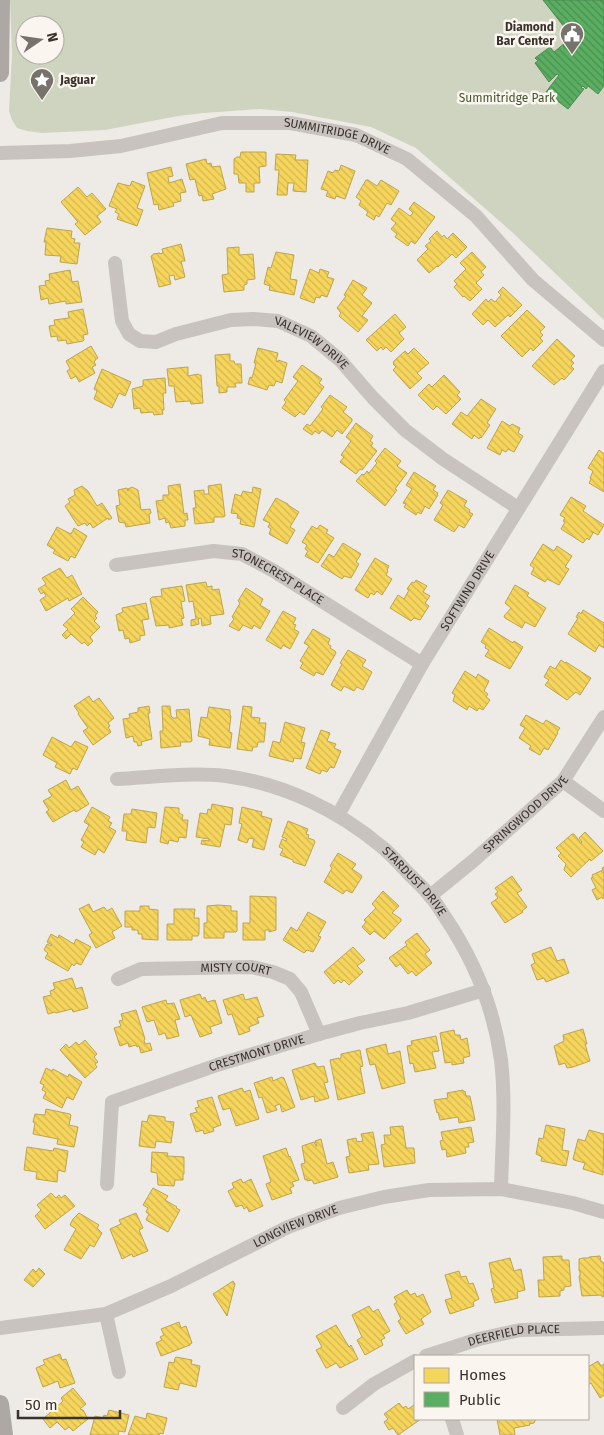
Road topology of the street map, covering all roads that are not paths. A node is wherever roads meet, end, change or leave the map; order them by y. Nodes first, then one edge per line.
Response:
1 (1, 0) edge
2 (0, 73) edge
3 (0, 153) edge
4 (115, 263) dead end
5 (604, 340) edge
6 (604, 371) edge
7 (518, 508) junction
8 (116, 565) dead end
9 (422, 664) junction
10 (604, 716) edge
11 (117, 779) dead end
12 (563, 781) junction
13 (604, 811) edge
14 (338, 815) junction
15 (430, 896) junction
16 (118, 979) dead end
17 (484, 990) junction
18 (319, 1034) junction
19 (107, 1184) dead end
20 (501, 1189) junction
21 (604, 1212) edge
22 (106, 1314) junction
23 (0, 1328) edge
24 (604, 1328) edge
25 (429, 1355) edge
26 (414, 1362) edge
27 (120, 1372) dead end
28 (0, 1404) edge
29 (343, 1408) dead end
30 (452, 1420) edge
31 (4, 1435) edge
32 (457, 1435) edge

1 - 2 main road
3 - 5 street, SUMMITRIDGE DRIVE
4 - 7 street, VALEVIEW DRIVE
6 - 7 street, SOFTWIND DRIVE
7 - 9 street, SOFTWIND DRIVE
8 - 9 street, STONECREST PLACE
9 - 14 street, SOFTWIND DRIVE
10 - 12 street, SPRINGWOOD DRIVE
11 - 14 street, STARDUST DRIVE
12 - 13 street
12 - 15 street, SPRINGWOOD DRIVE
14 - 15 street, STARDUST DRIVE
15 - 17 street, STARDUST DRIVE
16 - 18 street, MISTY COURT
17 - 18 street, CRESTMONT DRIVE
17 - 20 street, STARDUST DRIVE
18 - 19 street, CRESTMONT DRIVE
20 - 21 street, LONGVIEW DRIVE
20 - 22 street, LONGVIEW DRIVE
22 - 23 street, LONGVIEW DRIVE
22 - 27 street
24 - 25 street, DEERFIELD PLACE
26 - 29 street
28 - 31 main road
30 - 32 street

